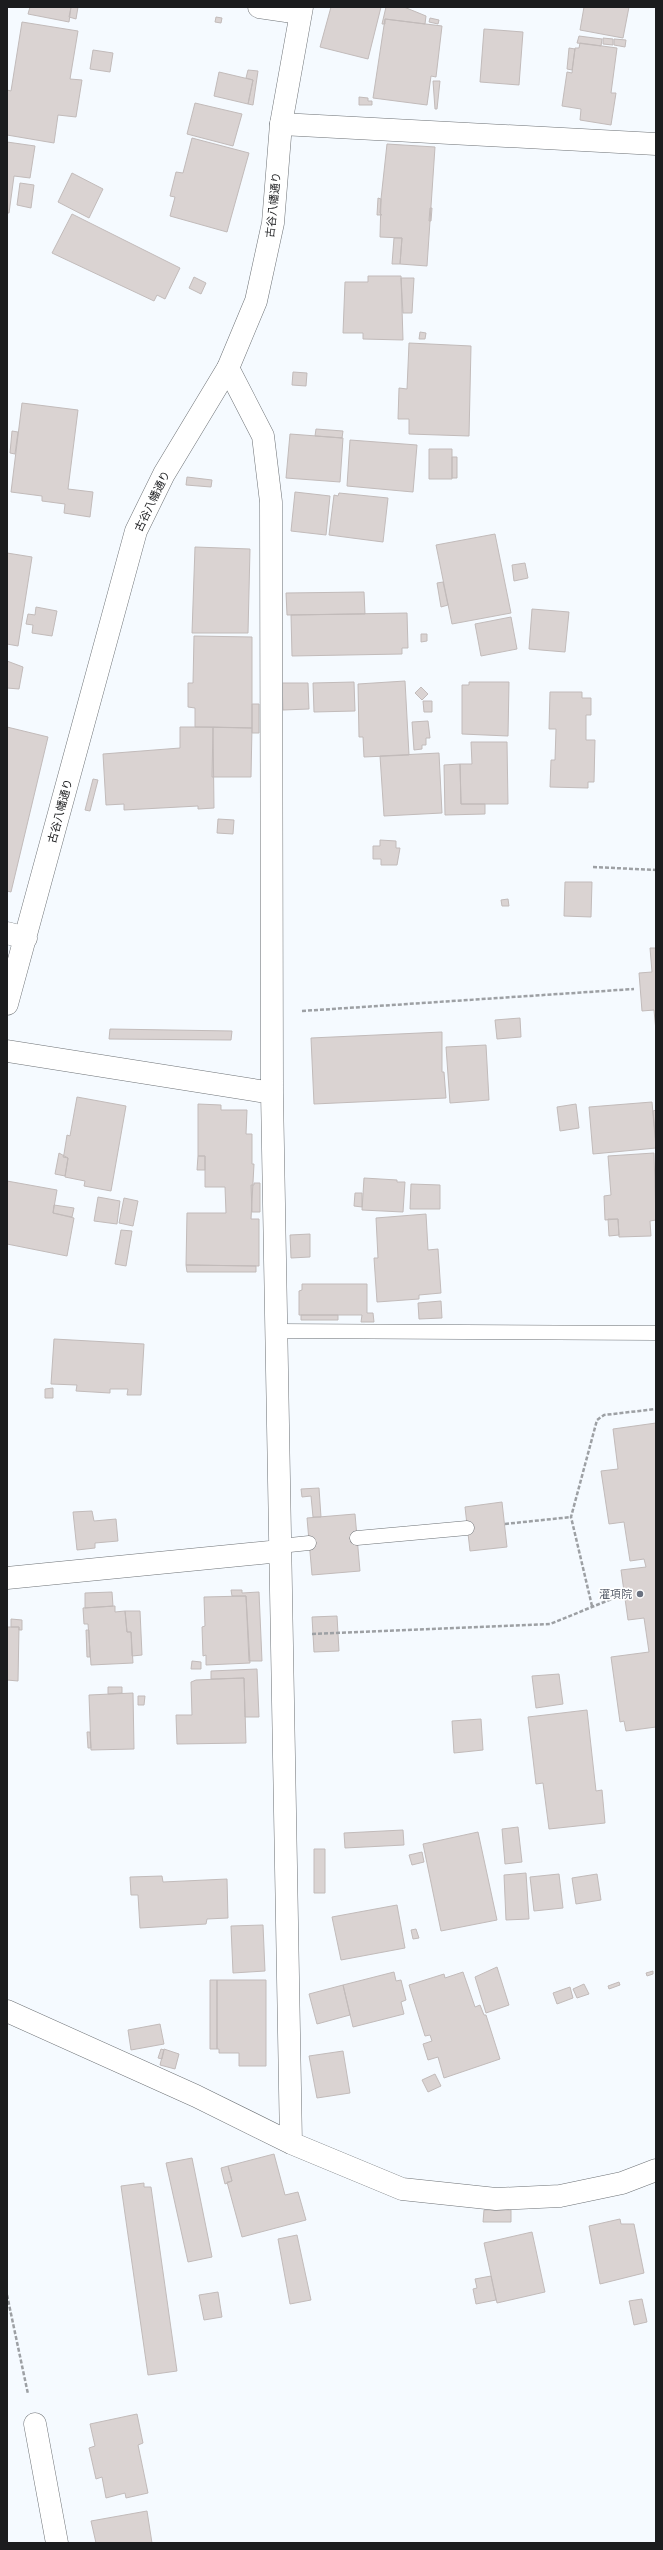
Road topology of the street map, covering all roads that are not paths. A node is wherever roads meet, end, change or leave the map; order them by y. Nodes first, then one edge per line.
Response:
1 (259, 7) edge
2 (301, 10) edge
3 (281, 124) junction
4 (656, 144) edge
5 (228, 368) junction
6 (17, 936) edge
7 (7, 1004) edge
8 (7, 1051) edge
9 (272, 1093) junction
10 (277, 1331) junction
11 (656, 1333) edge
12 (467, 1528) dead end
13 (357, 1538) dead end
14 (309, 1543) dead end
15 (280, 1549) junction
16 (7, 1578) edge
17 (7, 2011) edge
18 (291, 2143) junction
19 (656, 2170) edge
20 (35, 2424) road end
21 (57, 2543) edge

1 - 2 street
2 - 3 street, 古谷八幡通り
3 - 4 street
3 - 5 street, 古谷八幡通り
5 - 6 street, 古谷八幡通り
5 - 9 street
6 - 7 street, 古谷八幡通り
8 - 9 street
9 - 10 street
10 - 11 lane
10 - 15 street
12 - 13 lane
14 - 15 lane
15 - 16 street
15 - 18 street
17 - 18 street
18 - 19 street
20 - 21 street

